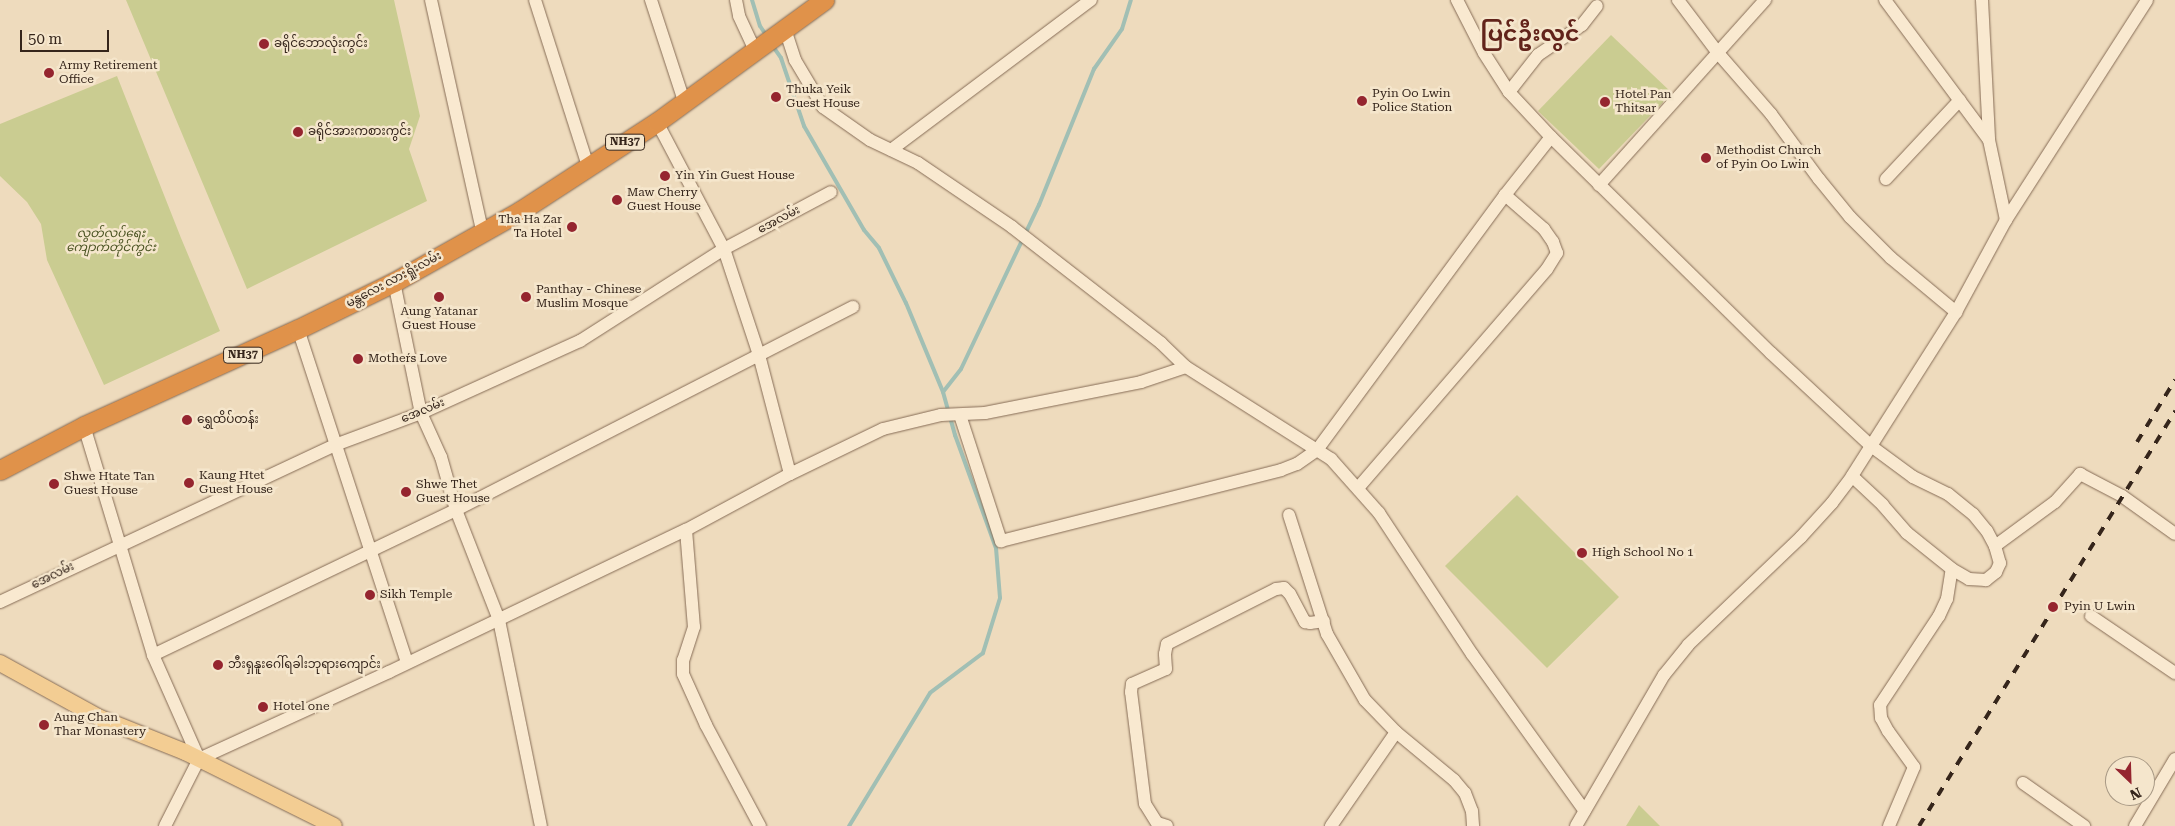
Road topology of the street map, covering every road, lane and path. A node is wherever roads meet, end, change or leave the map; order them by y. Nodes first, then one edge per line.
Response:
1 (432, 0) edge
2 (536, 0) edge
3 (652, 0) edge
4 (736, 0) edge
5 (824, 0) edge
6 (1091, 0) edge
7 (1457, 0) edge
8 (1678, 0) edge
9 (1765, 0) edge
10 (1885, 0) edge
11 (1982, 0) edge
12 (2147, 0) edge
13 (1598, 6) dead end
14 (770, 40) junction
15 (1718, 53) junction
16 (1509, 92) junction
17 (1960, 100) junction
18 (684, 101) junction
19 (657, 122) junction
20 (1551, 137) junction
21 (1989, 140) junction
22 (891, 150) junction
23 (588, 166) junction
24 (1886, 180) dead end
25 (1599, 185) junction
26 (831, 192) dead end
27 (1505, 195) junction
28 (2006, 220) junction
29 (482, 230) junction
30 (724, 249) junction
31 (394, 282) junction
32 (853, 307) dead end
33 (1956, 312) junction
34 (298, 329) junction
35 (758, 354) junction
36 (1186, 367) junction
37 (422, 413) junction
38 (958, 415) junction
39 (84, 426) junction
40 (335, 445) junction
41 (1871, 446) junction
42 (1317, 450) junction
43 (0, 470) edge
44 (790, 474) junction
45 (1852, 476) junction
46 (1358, 488) junction
47 (456, 510) junction
48 (1288, 516) dead end
49 (686, 530) junction
50 (2175, 534) edge
51 (118, 545) junction
52 (1995, 546) junction
53 (371, 550) junction
54 (1952, 569) junction
55 (0, 602) edge
56 (2091, 616) dead end
57 (499, 620) junction
58 (1324, 621) junction
59 (153, 655) junction
60 (407, 662) junction
61 (0, 663) edge
62 (2175, 673) edge
63 (1396, 732) junction
64 (199, 759) junction
65 (2175, 759) edge
66 (2023, 783) dead end
67 (1585, 811) junction
68 (165, 826) edge
69 (334, 826) edge
70 (541, 826) edge
71 (760, 826) edge
72 (1167, 826) edge
73 (1331, 826) edge
74 (1473, 826) edge
75 (1576, 826) edge
76 (1889, 826) edge
77 (2084, 826) edge
78 (2135, 826) edge

1 - 29 street
2 - 23 street
3 - 18 street
4 - 14 street
5 - 14 highway, NH37
6 - 22 street
7 - 16 street
8 - 15 street
9 - 15 street
10 - 17 street
11 - 21 street
12 - 28 street
13 - 16 street
14 - 18 highway, မန္တလေး လားရှိုးလမ်း / NH37
14 - 22 street
15 - 25 street
15 - 33 street
16 - 20 street
17 - 21 street
17 - 24 street
18 - 19 highway, မန္တလေး လားရှိုးလမ်း / NH37
19 - 23 highway, မန္တလေး လားရှိုးလမ်း / NH37
19 - 30 street
20 - 25 street
20 - 27 street
21 - 28 street
22 - 36 street
23 - 29 highway, မန္တလေး လားရှိုးလမ်း / NH37
25 - 41 street
26 - 30 street, အေလမ်း
27 - 42 street
27 - 46 street
28 - 33 street
29 - 31 highway, မန္တလေး လားရှိုးလမ်း / NH37
30 - 35 street
30 - 37 street, အေလမ်း
31 - 34 highway, မန္တလေး လားရှိုးလမ်း / NH37
31 - 37 street
32 - 35 street
33 - 41 street
34 - 39 highway, မန္တလေး လားရှိုးလမ်း / NH37
34 - 40 street
35 - 44 street
35 - 47 street
36 - 38 street
36 - 42 street
37 - 40 street, အေလမ်း
37 - 47 street
38 - 42 street
38 - 44 street
39 - 43 highway, မန္တလေး လားရှိုးလမ်း / NH37
39 - 51 street
40 - 51 street, အေလမ်း
40 - 53 street
41 - 45 street
41 - 52 street
42 - 46 street
44 - 49 street
45 - 54 street
45 - 67 street
46 - 67 street
47 - 53 street
47 - 57 street
48 - 58 street
49 - 57 street
49 - 71 street
50 - 52 street
51 - 55 street, အေလမ်း
51 - 59 street
52 - 54 street
53 - 59 street
53 - 60 street
54 - 76 street
56 - 62 street
57 - 60 street
57 - 70 street
58 - 63 street
58 - 72 street
59 - 64 street
60 - 64 street
61 - 64 main road
63 - 73 street
63 - 74 street
64 - 68 street
64 - 69 main road
65 - 78 street
66 - 77 street
67 - 75 street

